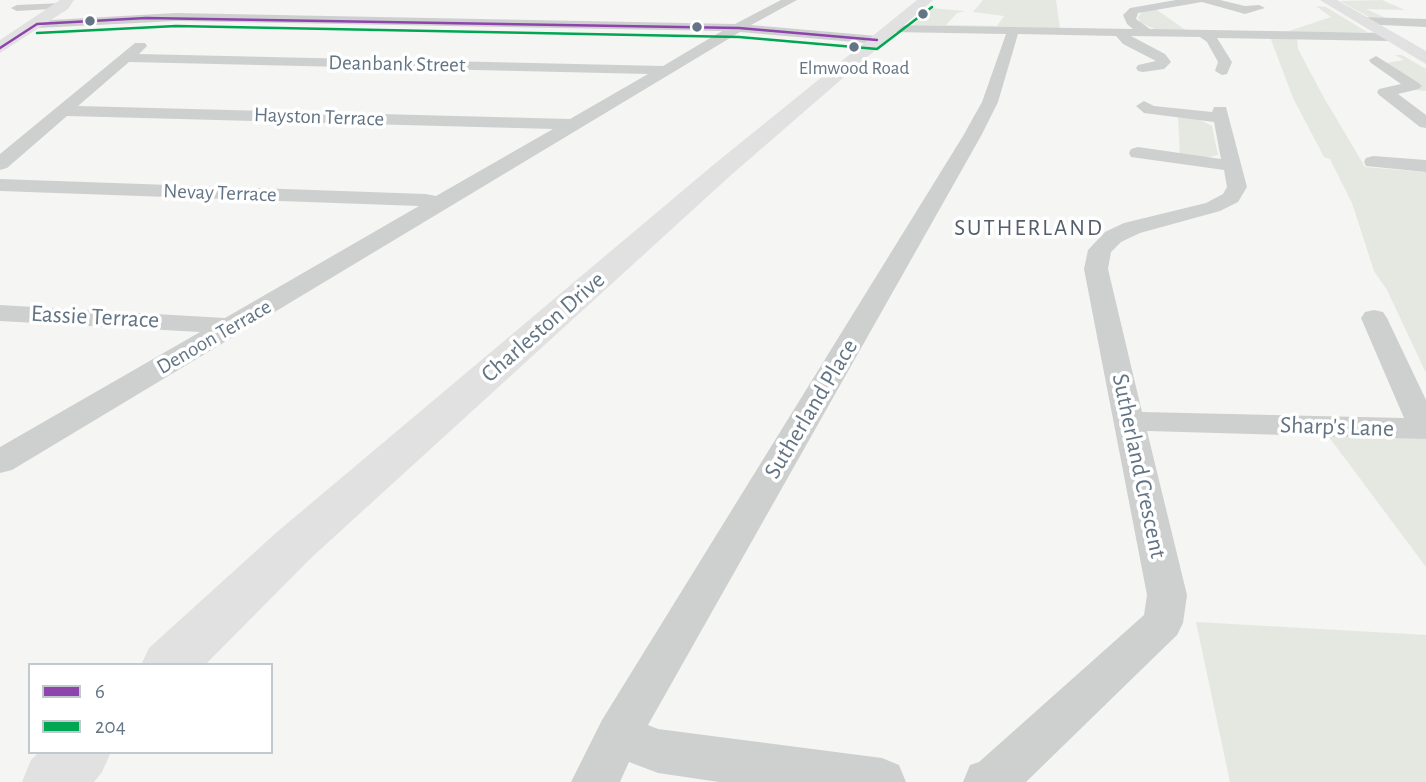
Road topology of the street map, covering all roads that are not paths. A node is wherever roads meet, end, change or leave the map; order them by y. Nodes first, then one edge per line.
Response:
1 (30, 0) edge
2 (187, 0) edge
3 (791, 0) edge
4 (926, 0) edge
5 (1141, 0) edge
6 (1198, 0) edge
7 (1208, 0) edge
8 (1326, 0) edge
9 (65, 3) edge
10 (1157, 5) junction
11 (13, 6) edge
12 (455, 7) dead end
13 (1259, 8) dead end
14 (176, 17) junction
15 (1362, 21) junction
16 (435, 22) junction
17 (1400, 22) junction
18 (1426, 23) edge
19 (37, 24) junction
20 (739, 28) junction
21 (1010, 30) junction
22 (1119, 32) junction
23 (1146, 33) junction
24 (1426, 33) edge
25 (884, 34) junction
26 (1203, 34) junction
27 (1388, 37) junction
28 (0, 48) edge
29 (126, 58) junction
30 (1397, 58) dead end
31 (1426, 59) edge
32 (1143, 68) dead end
33 (668, 70) junction
34 (1222, 71) dead end
35 (1144, 106) dead end
36 (1379, 106) dead end
37 (1406, 108) junction
38 (63, 111) junction
39 (576, 124) junction
40 (1426, 124) edge
41 (1138, 153) dead end
42 (1373, 162) dead end
43 (0, 164) edge
44 (1233, 166) junction
45 (1426, 166) edge
46 (0, 185) edge
47 (440, 204) junction
48 (0, 313) edge
49 (1374, 318) dead end
50 (233, 326) junction
51 (1128, 421) junction
52 (0, 462) edge
53 (171, 663) edge
54 (618, 735) junction
55 (79, 754) edge
56 (53, 782) edge
57 (594, 782) edge
58 (882, 782) edge
59 (986, 782) edge

1 - 11 street
2 - 14 street
3 - 20 street, Denoon Terrace
4 - 25 street, Charleston Drive
5 - 10 street
6 - 10 street
7 - 13 street
8 - 15 street
9 - 11 street
9 - 19 street
10 - 23 street
12 - 16 street
14 - 16 street
14 - 19 street
14 - 29 street
15 - 17 street
15 - 27 street
16 - 20 street
17 - 18 street
17 - 24 street
19 - 28 street
20 - 25 street
20 - 33 street, Denoon Terrace
21 - 22 street
21 - 25 street
21 - 54 street, Sutherland Place
22 - 23 street
22 - 32 street
23 - 26 street
25 - 53 street, Charleston Drive
26 - 27 street
26 - 34 street
27 - 31 street
29 - 33 street, Deanbank Street
29 - 38 street
30 - 37 street
33 - 39 street, Denoon Terrace
35 - 44 street, Sutherland Crescent
36 - 37 street
37 - 40 street
38 - 39 street, Hayston Terrace
38 - 43 street
39 - 47 street, Denoon Terrace
41 - 44 street
42 - 45 street
44 - 51 street, Sutherland Crescent
46 - 47 street, Nevay Terrace
47 - 50 street, Denoon Terrace
48 - 50 street, Eassie Terrace
49 - 51 street, Sharp's Lane
50 - 52 street, Denoon Terrace
51 - 59 street, Sutherland Crescent
54 - 57 street, Sutherland Place
54 - 58 street
55 - 56 street

